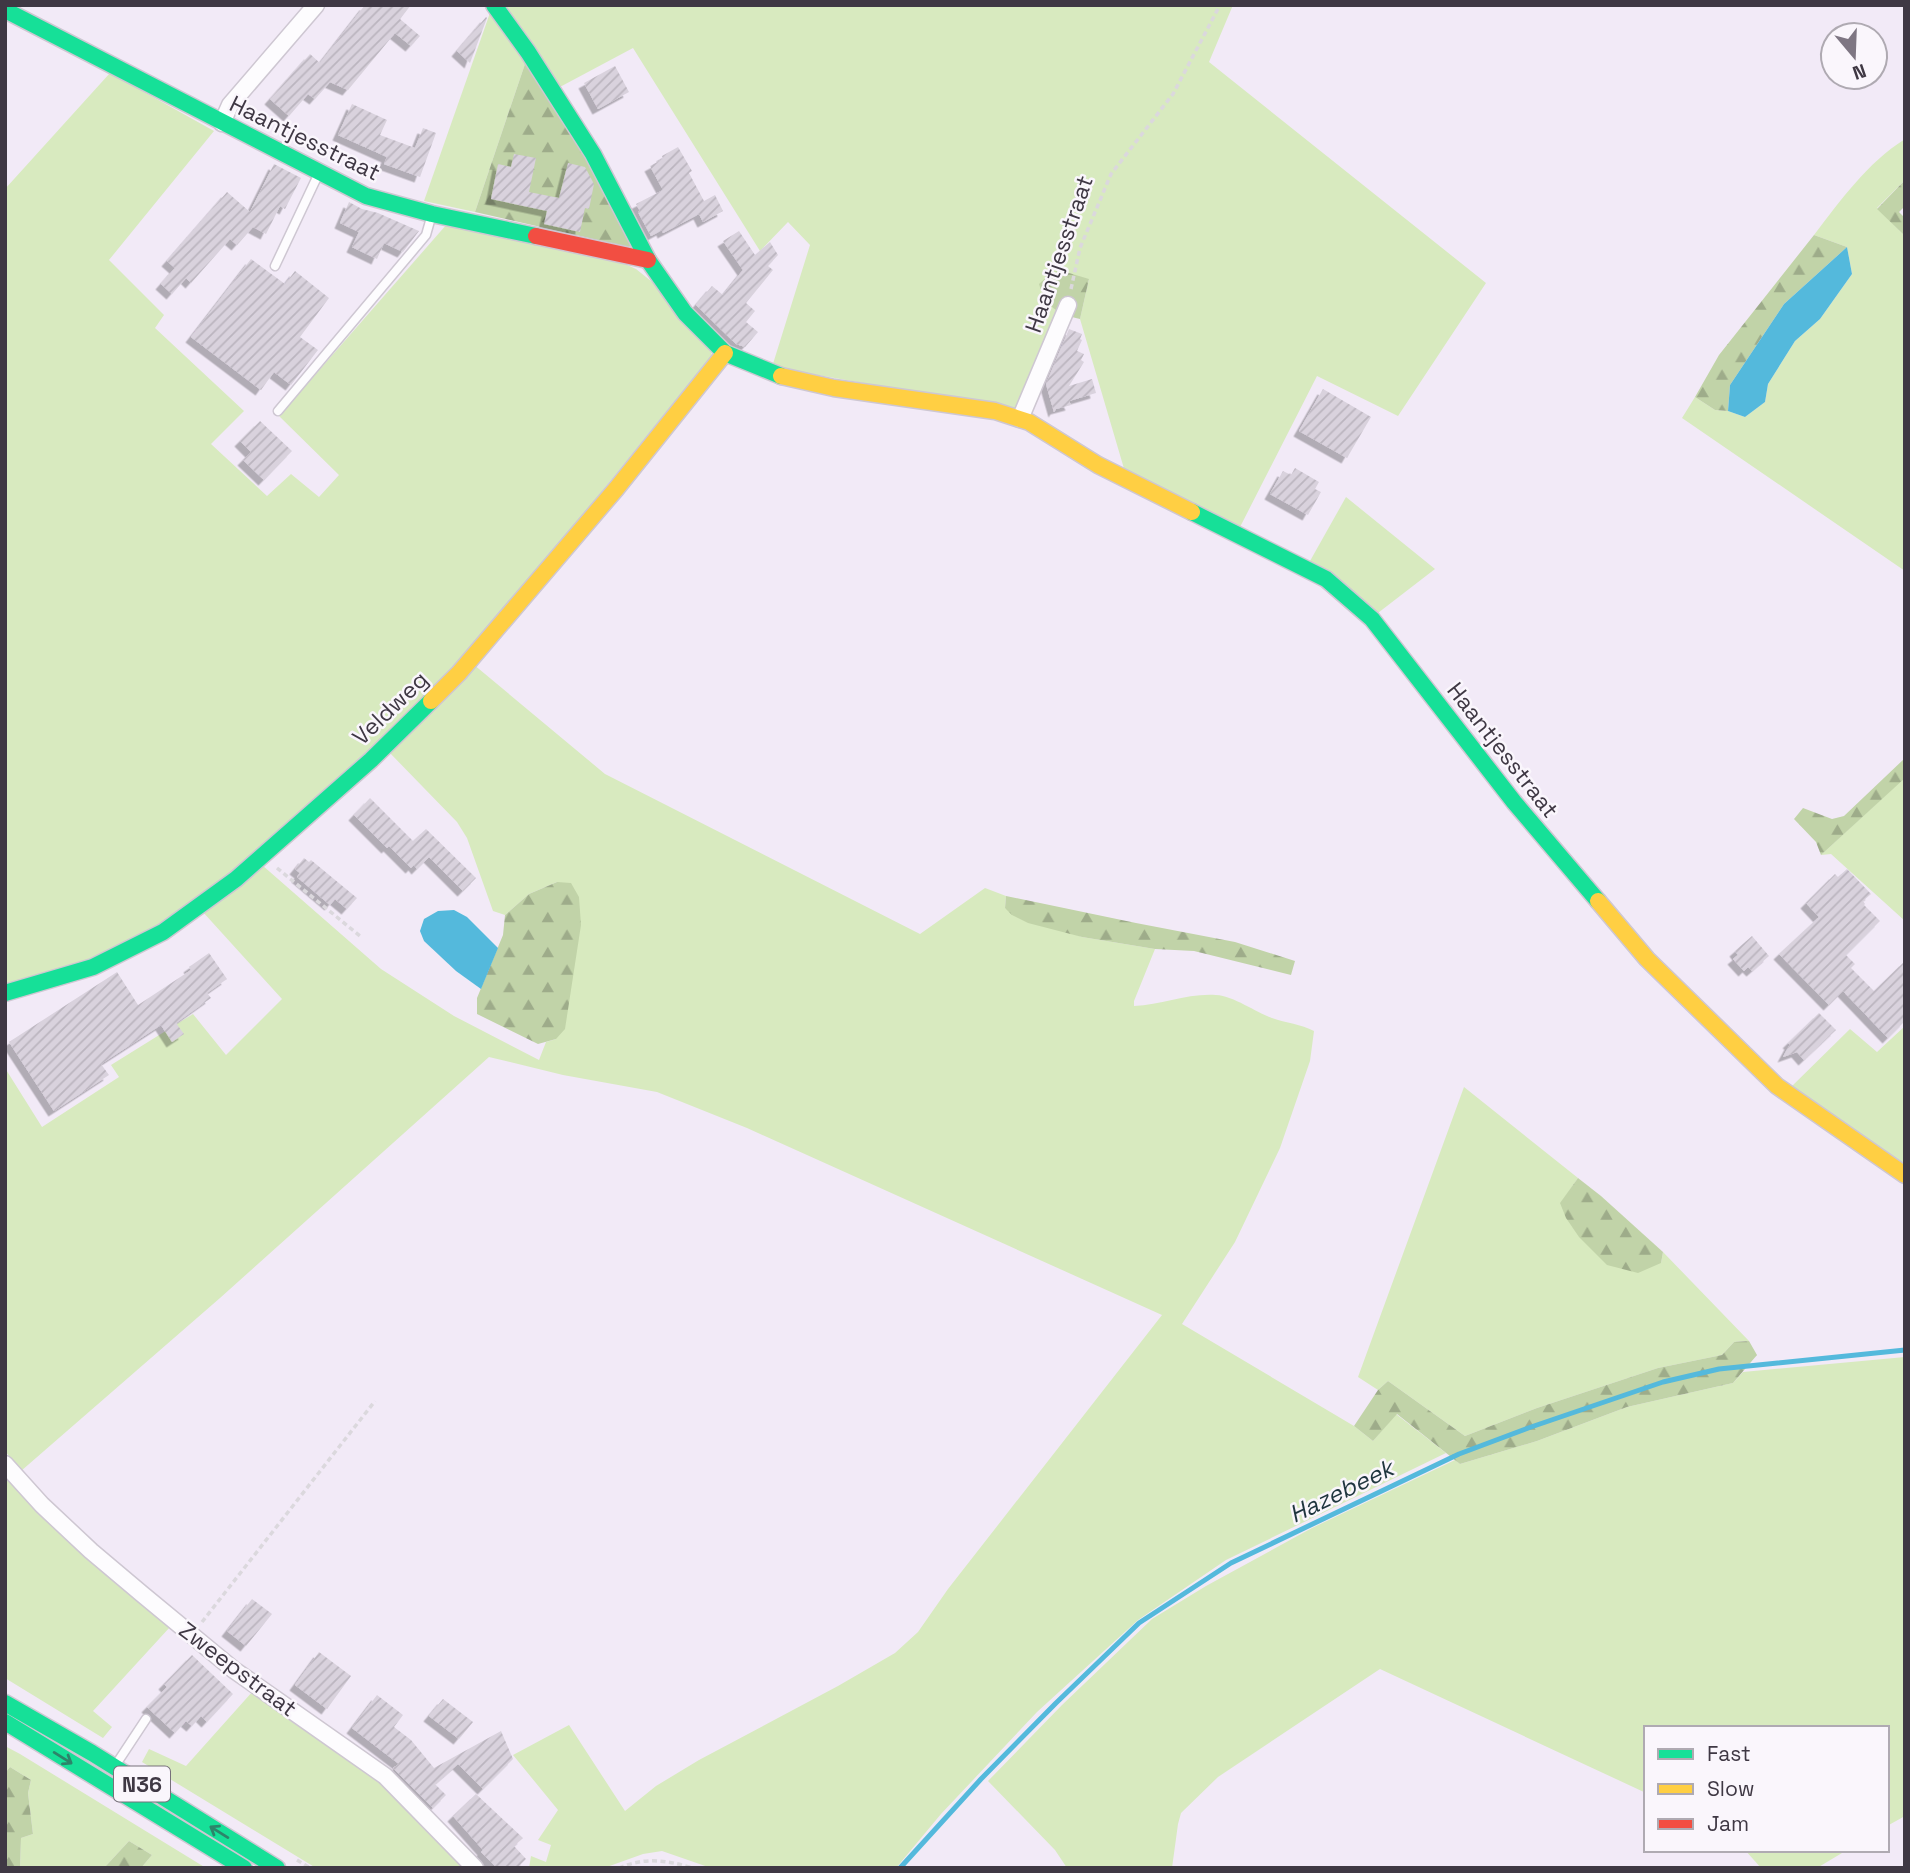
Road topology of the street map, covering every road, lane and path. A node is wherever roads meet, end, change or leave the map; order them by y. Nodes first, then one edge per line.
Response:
1 (316, 5) edge
2 (494, 5) edge
3 (1220, 5) edge
4 (5, 10) edge
5 (222, 123) junction
6 (320, 172) junction
7 (432, 214) junction
8 (648, 260) junction
9 (275, 267) dead end
10 (1068, 305) joint
11 (725, 353) junction
12 (278, 411) dead end
13 (1020, 419) junction
14 (262, 855) junction
15 (360, 936) dead end
16 (5, 993) edge
17 (1905, 1175) edge
18 (375, 1401) dead end
19 (5, 1464) edge
20 (192, 1635) junction
21 (10, 1705) edge
22 (146, 1719) dead end
23 (5, 1723) edge
24 (114, 1767) junction
25 (104, 1783) junction
26 (243, 1868) edge
27 (277, 1868) edge
28 (475, 1868) edge
29 (619, 1868) edge
30 (693, 1868) edge

1 - 5 street
2 - 8 street, Haantjesstraat
3 - 10 path, Haantjesstraat
4 - 5 street, Haantjesstraat
5 - 6 street, Haantjesstraat
6 - 7 street, Haantjesstraat
6 - 9 lane
7 - 8 street, Haantjesstraat
7 - 12 lane
8 - 11 street, Haantjesstraat
10 - 13 street, Haantjesstraat
11 - 13 street, Haantjesstraat
11 - 14 street, Veldweg
13 - 17 street, Haantjesstraat
14 - 15 path
14 - 16 street, Veldweg
18 - 20 path
19 - 20 street, Zweepstraat
20 - 28 street, Zweepstraat
21 - 23 lane
21 - 24 street, N36
22 - 24 lane
23 -> 25 street, N36
24 - 25 lane
27 -> 24 street, N36
25 - 26 street, N36
29 - 30 path

